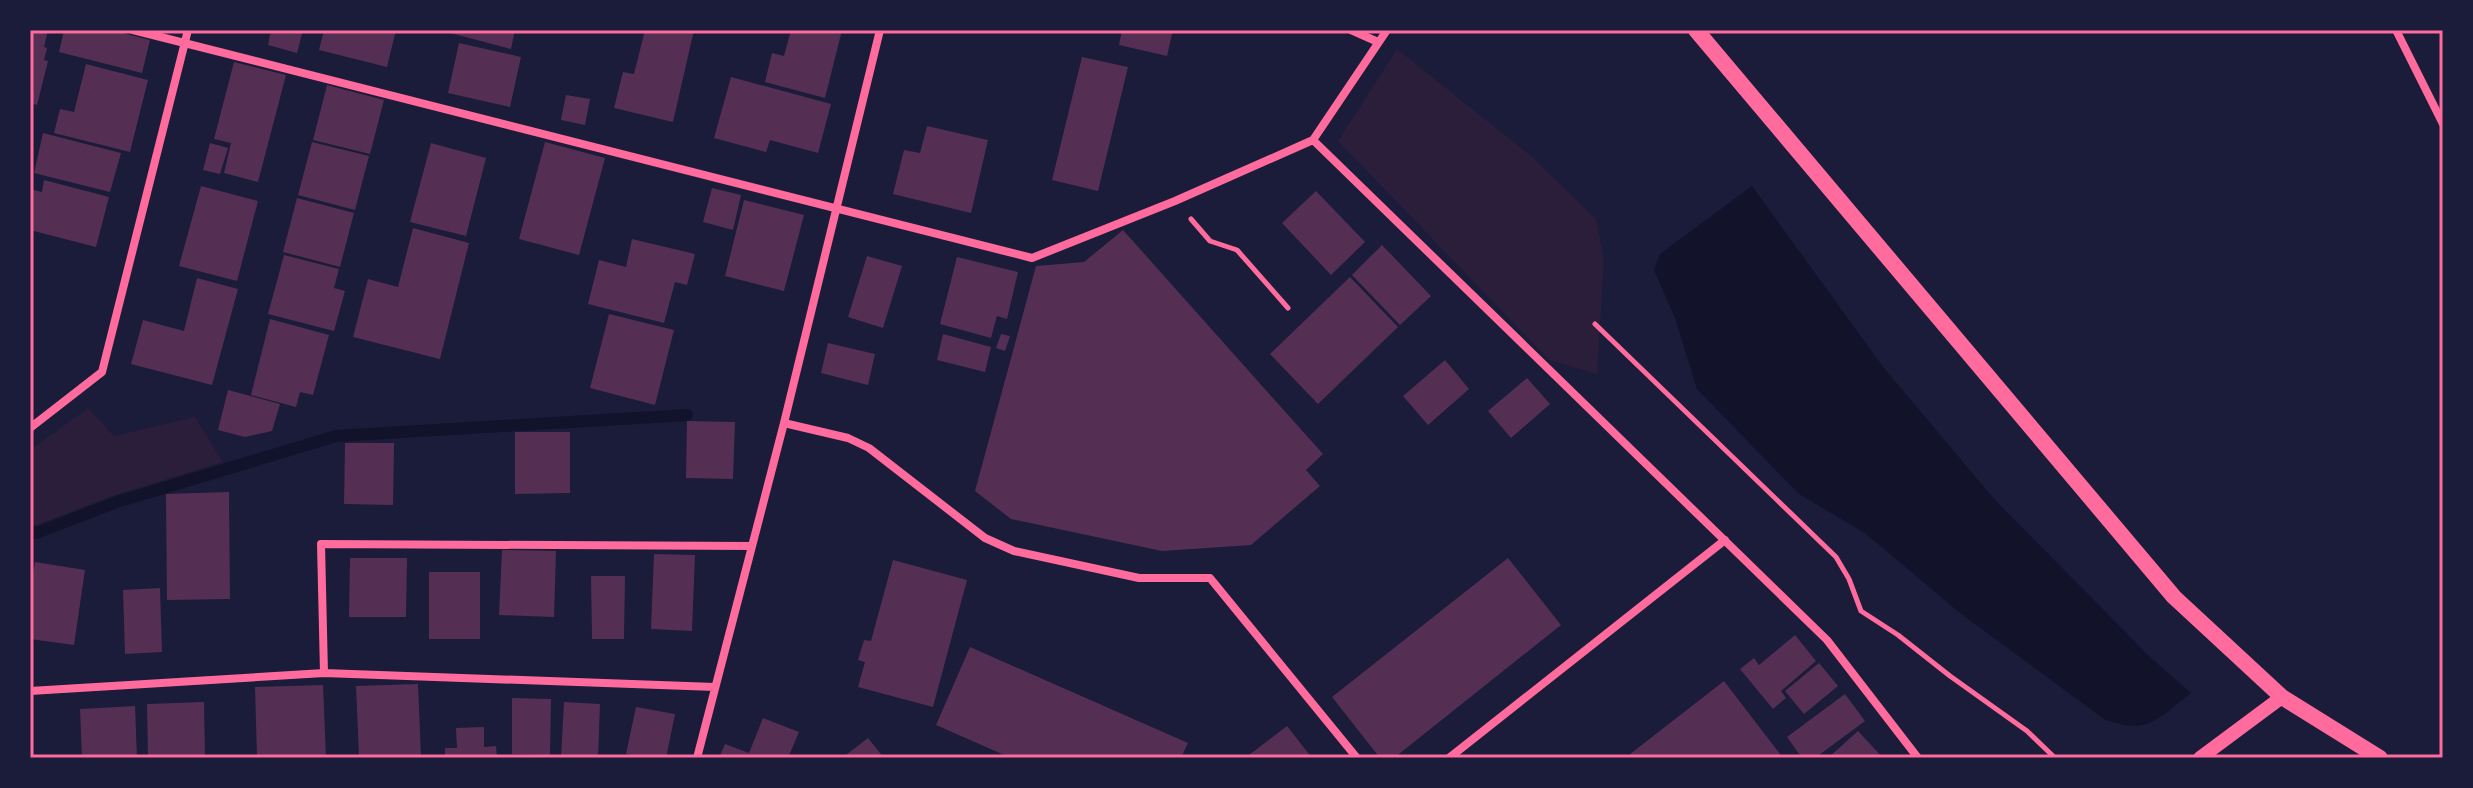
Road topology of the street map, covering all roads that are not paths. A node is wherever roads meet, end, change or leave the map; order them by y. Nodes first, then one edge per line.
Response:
1 (133, 30) edge
2 (188, 30) edge
3 (880, 30) edge
4 (1351, 30) edge
5 (1387, 30) edge
6 (1696, 30) edge
7 (2396, 30) edge
8 (1378, 42) junction
9 (185, 43) junction
10 (2443, 124) edge
11 (1313, 140) junction
12 (837, 207) junction
13 (784, 423) junction
14 (30, 428) edge
15 (1725, 540) junction
16 (752, 546) junction
17 (324, 673) junction
18 (715, 687) junction
19 (30, 691) edge
20 (2282, 697) junction
21 (697, 758) edge
22 (1357, 758) edge
23 (1449, 758) edge
24 (1918, 758) edge
25 (2200, 758) edge
26 (2380, 758) edge

1 - 9 street
2 - 9 street
3 - 12 street
4 - 8 street
5 - 8 street
6 - 20 main road
7 - 10 street
8 - 11 street
9 - 12 street
9 - 14 street
11 - 12 street
11 - 15 street
12 - 13 street
13 - 16 street
13 - 22 street
15 - 23 street
15 - 24 street
16 - 17 street
16 - 18 street
17 - 18 street
17 - 19 street
18 - 21 street
20 - 25 street
20 - 26 main road

